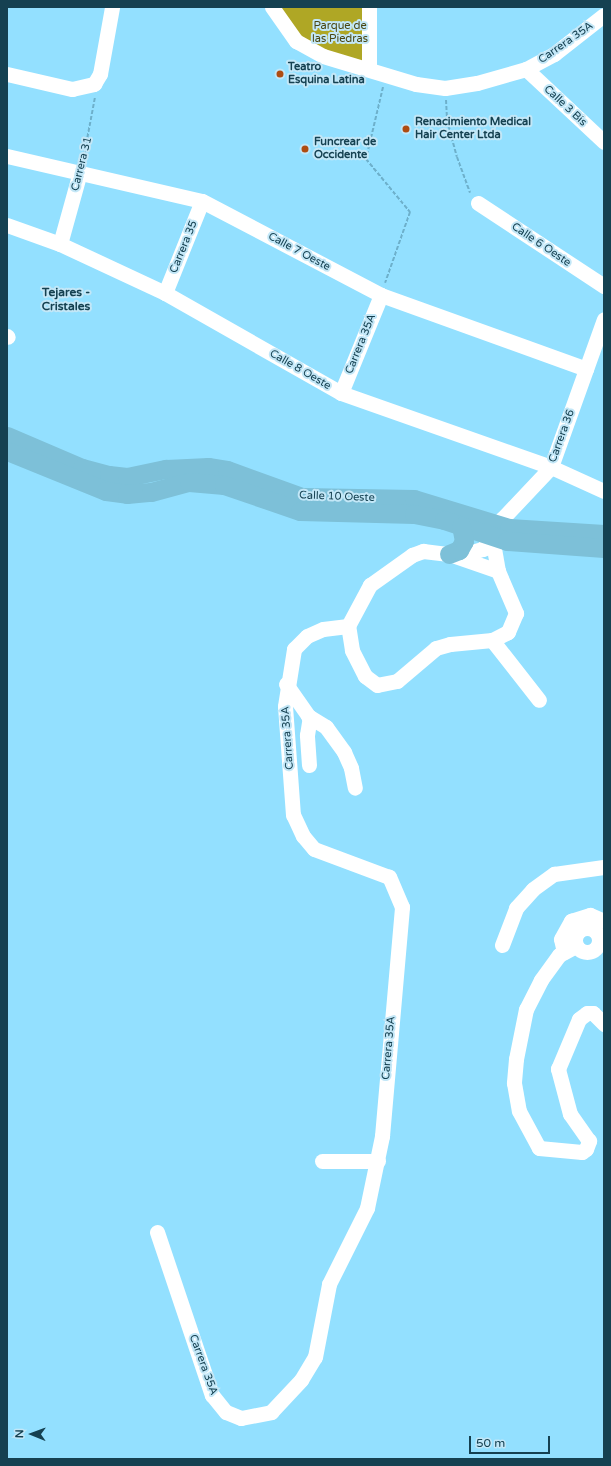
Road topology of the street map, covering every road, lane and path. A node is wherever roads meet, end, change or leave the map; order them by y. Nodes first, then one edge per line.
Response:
1 (112, 7) edge
2 (272, 7) edge
3 (369, 7) edge
4 (604, 15) edge
5 (369, 69) junction
6 (526, 69) junction
7 (7, 74) edge
8 (387, 74) junction
9 (94, 84) junction
10 (445, 88) junction
11 (604, 142) edge
12 (7, 156) edge
13 (80, 172) junction
14 (202, 201) junction
15 (478, 203) joint
16 (7, 225) edge
17 (60, 244) junction
18 (604, 286) edge
19 (165, 293) junction
20 (381, 295) junction
21 (604, 319) edge
22 (586, 369) junction
23 (341, 393) junction
24 (7, 436) edge
25 (7, 451) edge
26 (550, 467) junction
27 (604, 491) edge
28 (461, 526) junction
29 (496, 530) junction
30 (599, 531) edge
31 (604, 548) edge
32 (449, 554) junction
33 (498, 571) junction
34 (348, 626) junction
35 (492, 640) junction
36 (286, 684) junction
37 (540, 700) dead end
38 (310, 717) junction
39 (309, 765) dead end
40 (355, 788) dead end
41 (604, 866) edge
42 (604, 921) edge
43 (601, 943) edge
44 (502, 944) dead end
45 (570, 949) junction
46 (604, 1024) edge
47 (322, 1161) dead end
48 (378, 1161) junction
49 (157, 1232) dead end

1 - 9 street
2 - 5 street, Carrera 35A
3 - 5 street
4 - 6 street, Carrera 35A
5 - 8 street, Carrera 35A
6 - 10 street, Carrera 35A
6 - 11 street, Calle 3 Bis
7 - 9 street
8 - 10 street, Carrera 35A
8 - 20 path
9 - 13 path, Carrera 31
10 - 15 path
12 - 13 street, Calle 7 Oeste
13 - 14 street, Calle 7 Oeste
13 - 17 street, Carrera 31
14 - 19 street, Carrera 35
14 - 20 street, Calle 7 Oeste
15 - 18 street, Calle 6 Oeste
16 - 17 street, Calle 8 Oeste
17 - 19 street, Calle 8 Oeste
19 - 23 street, Calle 8 Oeste
20 - 22 street, Calle 7 Oeste
20 - 23 street, Carrera 35A
21 - 22 street, Carrera 36
22 - 26 street, Carrera 36
23 - 26 street, Calle 8 Oeste
24 - 29 main road, Calle 10 Oeste
25 - 28 main road, Calle 10 Oeste
26 - 27 street, Calle 8 Oeste
26 - 29 street, Carrera 36
28 - 29 main road, Calle 10 Oeste
28 - 32 main road
29 - 30 main road, Calle 10 Oeste
29 - 31 main road, Calle 10 Oeste
29 - 32 street, Carrera 36
29 - 33 street
32 - 33 street
32 - 34 street
33 - 35 street
34 - 35 street
34 - 36 street, Carrera 35A
35 - 37 street
36 - 38 street
36 - 48 street, Carrera 35A
38 - 39 street
38 - 40 street
41 - 44 street
42 - 45 street
43 - 45 street
45 - 46 street
47 - 48 street
48 - 49 street, Carrera 35A

